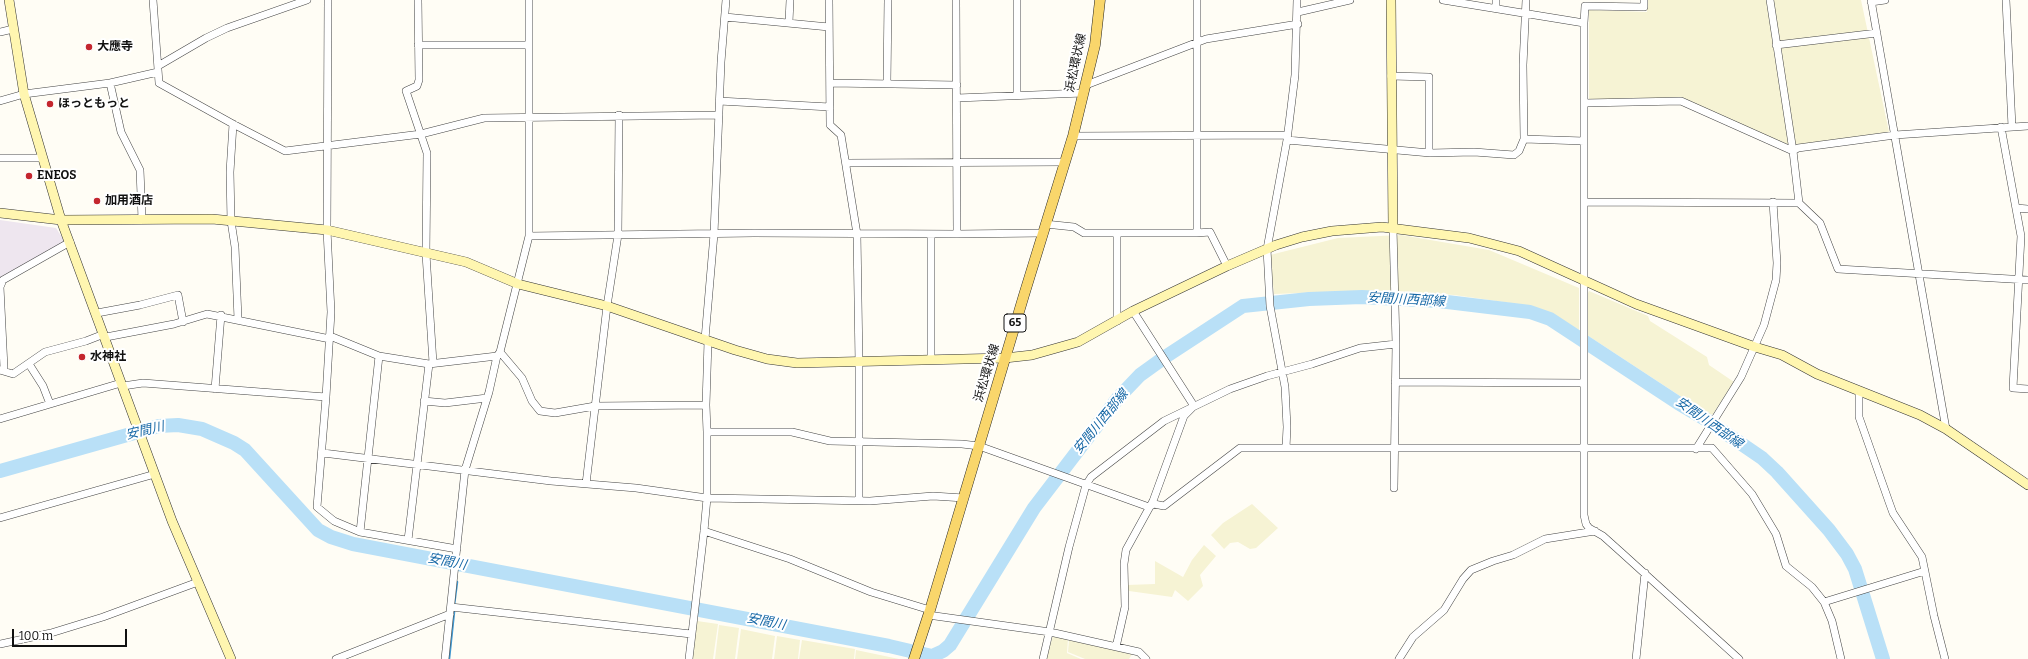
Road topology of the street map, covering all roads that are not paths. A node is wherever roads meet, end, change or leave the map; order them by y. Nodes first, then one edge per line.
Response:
1 (9, 0) edge
2 (153, 0) edge
3 (307, 0) edge
4 (328, 0) edge
5 (418, 0) edge
6 (529, 0) edge
7 (726, 0) edge
8 (790, 0) edge
9 (829, 0) edge
10 (888, 0) edge
11 (956, 0) edge
12 (1017, 0) edge
13 (1100, 0) edge
14 (1197, 0) edge
15 (1297, 0) edge
16 (1350, 0) edge
17 (1391, 0) edge
18 (1443, 0) edge
19 (1496, 0) edge
20 (1526, 0) edge
21 (1644, 0) edge
22 (1770, 0) edge
23 (1885, 0) edge
24 (2006, 0) edge
25 (1871, 1) edge
26 (1496, 8) junction
27 (1298, 12) junction
28 (1526, 14) junction
29 (725, 17) junction
30 (789, 22) junction
31 (1584, 23) junction
32 (1298, 24) junction
33 (829, 27) junction
34 (13, 29) junction
35 (0, 32) edge
36 (1877, 33) junction
37 (1198, 43) junction
38 (418, 45) junction
39 (528, 45) junction
40 (1776, 45) junction
41 (158, 69) junction
42 (1391, 76) junction
43 (110, 83) junction
44 (831, 83) junction
45 (887, 83) junction
46 (957, 85) junction
47 (1084, 89) junction
48 (24, 94) junction
49 (1017, 96) junction
50 (957, 98) junction
51 (0, 101) edge
52 (719, 101) junction
53 (1585, 103) junction
54 (830, 107) junction
55 (719, 114) junction
56 (619, 115) junction
57 (529, 116) junction
58 (233, 124) junction
59 (2028, 126) edge
60 (2001, 127) junction
61 (2012, 127) junction
62 (421, 134) junction
63 (1073, 136) junction
64 (1198, 136) junction
65 (1895, 136) junction
66 (1287, 138) junction
67 (1524, 139) junction
68 (1584, 141) junction
69 (328, 147) junction
70 (1391, 149) junction
71 (1793, 151) junction
72 (1429, 153) junction
73 (0, 158) edge
74 (43, 158) junction
75 (1065, 162) junction
76 (846, 163) junction
77 (957, 163) junction
78 (1584, 202) junction
79 (1773, 202) junction
80 (1798, 203) junction
81 (2016, 208) junction
82 (2028, 209) edge
83 (0, 212) edge
84 (142, 219) junction
85 (61, 220) junction
86 (231, 221) junction
87 (1044, 228) junction
88 (1393, 228) junction
89 (327, 230) junction
90 (1197, 233) junction
91 (714, 234) junction
92 (857, 234) junction
93 (931, 234) junction
94 (958, 234) junction
95 (1117, 234) junction
96 (618, 235) junction
97 (529, 236) junction
98 (70, 242) junction
99 (1267, 249) junction
100 (426, 254) junction
101 (1227, 266) junction
102 (1918, 274) junction
103 (1584, 279) junction
104 (2018, 279) junction
105 (2028, 280) edge
106 (518, 284) junction
107 (606, 306) junction
108 (1133, 311) junction
109 (97, 313) junction
110 (221, 315) junction
111 (238, 319) junction
112 (1117, 321) junction
113 (183, 322) junction
114 (105, 336) junction
115 (330, 337) junction
116 (707, 340) junction
117 (1396, 344) junction
118 (1755, 347) junction
119 (498, 354) junction
120 (379, 356) junction
121 (1005, 358) junction
122 (931, 360) junction
123 (859, 363) junction
124 (29, 364) junction
125 (431, 364) junction
126 (2, 370) edge
127 (1282, 371) junction
128 (1395, 382) junction
129 (1584, 383) junction
130 (122, 384) junction
131 (215, 389) junction
132 (2028, 389) edge
133 (1858, 391) junction
134 (326, 397) junction
135 (487, 398) junction
136 (424, 401) junction
137 (50, 404) junction
138 (706, 405) junction
139 (595, 406) junction
140 (1194, 406) junction
141 (0, 419) edge
142 (1946, 429) junction
143 (707, 432) junction
144 (859, 443) junction
145 (979, 446) junction
146 (1286, 448) junction
147 (1394, 448) junction
148 (1584, 449) junction
149 (1696, 449) junction
150 (323, 453) junction
151 (368, 458) junction
152 (417, 464) junction
153 (465, 470) junction
154 (155, 474) junction
155 (586, 484) junction
156 (1086, 485) junction
157 (2028, 485) edge
158 (1394, 488) dead end
159 (707, 498) junction
160 (964, 498) junction
161 (858, 500) junction
162 (1149, 506) junction
163 (0, 518) edge
164 (704, 531) junction
165 (1595, 531) junction
166 (360, 532) junction
167 (408, 540) junction
168 (457, 549) junction
169 (1925, 570) junction
170 (1645, 573) junction
171 (198, 582) junction
172 (1824, 602) junction
173 (450, 611) junction
174 (929, 612) junction
175 (1050, 632) junction
176 (691, 634) junction
177 (0, 644) edge
178 (1116, 647) junction
179 (231, 659) edge
180 (336, 659) edge
181 (445, 659) edge
182 (689, 659) edge
183 (914, 659) edge
184 (1043, 659) edge
185 (1146, 659) edge
186 (1399, 659) edge
187 (1636, 659) edge
188 (1739, 659) edge
189 (1842, 659) edge
190 (1945, 659) edge

1 - 34 street
2 - 41 street
3 - 41 street
4 - 69 street
5 - 38 street
6 - 39 street
7 - 29 street
8 - 30 street
9 - 33 street
10 - 45 street
11 - 46 street
12 - 49 street
13 - 47 main road, 浜松環状線 / 65
14 - 37 street
15 - 27 street
16 - 27 street
17 - 42 street
18 - 26 street
19 - 26 street
20 - 28 street
21 - 31 street
22 - 40 street
23 - 25 street
24 - 61 street
25 - 36 street
26 - 28 street
27 - 32 street
28 - 31 street
28 - 67 street
29 - 30 street
29 - 52 street
30 - 33 street
31 - 53 street
32 - 37 street
32 - 66 street
33 - 44 street
34 - 35 street
34 - 48 street
36 - 40 street
36 - 65 street
37 - 47 street
37 - 64 street
38 - 39 street
38 - 62 street
39 - 57 street
40 - 71 street
41 - 43 street
41 - 58 street
42 - 70 street
42 - 72 street
43 - 48 street
43 - 84 street
44 - 45 street
44 - 54 street
45 - 46 street
46 - 50 street
47 - 49 street
47 - 63 main road, 浜松環状線 / 65
48 - 51 street
48 - 74 street
49 - 50 street
50 - 77 street
52 - 54 street
52 - 55 street
53 - 68 street
53 - 71 street
54 - 76 street
55 - 56 street
55 - 91 street
56 - 57 street
56 - 96 street
57 - 62 street
57 - 97 street
58 - 69 street
58 - 86 street
59 - 61 street
60 - 61 street
60 - 65 street
60 - 81 street
62 - 69 street
62 - 100 street
63 - 64 street
63 - 75 main road, 浜松環状線 / 65
64 - 66 street
64 - 90 street
65 - 71 street
65 - 102 street
66 - 70 street
66 - 99 street
67 - 68 street
67 - 72 street
68 - 78 street
69 - 89 street
70 - 72 street
70 - 88 street
71 - 80 street
73 - 74 street
74 - 85 street
75 - 77 street
75 - 87 main road, 浜松環状線 / 65
76 - 77 street
76 - 92 street
77 - 94 street
78 - 79 street
78 - 103 street
79 - 80 street
79 - 118 street
80 - 102 street
81 - 82 street
81 - 104 street
83 - 85 street
84 - 85 street
84 - 86 street
85 - 98 street
86 - 89 street
86 - 111 street
87 - 94 street
87 - 95 street
87 - 121 main road, 浜松環状線 / 65
88 - 99 street
88 - 103 street
88 - 117 street
89 - 100 street
89 - 115 street
90 - 95 street
90 - 101 street
91 - 92 street
91 - 96 street
91 - 116 street
92 - 93 street
92 - 123 street
93 - 94 street
93 - 122 street
95 - 112 street
96 - 97 street
96 - 107 street
97 - 106 street
98 - 109 street
98 - 126 street
99 - 101 street
99 - 127 street
100 - 106 street
100 - 125 street
101 - 108 street
102 - 104 street
102 - 142 street
103 - 118 street
103 - 129 street
104 - 105 street
104 - 132 street
106 - 107 street
106 - 119 street
107 - 116 street
107 - 139 street
108 - 112 street
108 - 140 street
109 - 113 street
109 - 114 street
110 - 111 street
110 - 113 street
110 - 131 street
111 - 115 street
112 - 121 street
113 - 114 street
114 - 124 street
114 - 130 street
115 - 120 street
115 - 134 street
116 - 123 street
116 - 138 street
117 - 127 street
117 - 128 street
118 - 133 street
118 - 149 street
119 - 125 street
119 - 135 street
119 - 139 street
120 - 125 street
120 - 151 street
121 - 122 street
121 - 145 main road, 浜松環状線 / 65
122 - 123 street
123 - 144 street
124 - 126 street
124 - 137 street
125 - 136 street
127 - 140 street
127 - 146 street
128 - 129 street
128 - 147 street
129 - 148 street
130 - 131 street
130 - 137 street
130 - 154 street
131 - 134 street
133 - 142 street
133 - 169 street
134 - 150 street
135 - 136 street
135 - 153 street
136 - 152 street
137 - 141 street
138 - 139 street
138 - 143 street
139 - 155 street
140 - 156 street
140 - 162 street
142 - 157 street
143 - 144 street
143 - 159 street
144 - 145 street
144 - 161 street
145 - 156 street
145 - 160 main road, 浜松環状線 / 65
146 - 147 street
146 - 162 street
147 - 148 street
147 - 158 street
148 - 149 street
148 - 165 street
149 - 172 street
150 - 151 street
150 - 166 street
151 - 152 street
151 - 166 street
152 - 153 street
152 - 167 street
153 - 155 street
153 - 168 street
154 - 163 street
154 - 171 street
155 - 159 street
156 - 162 street
156 - 175 street
159 - 161 street
159 - 164 street
160 - 161 street
160 - 174 main road, 浜松環状線 / 65
162 - 178 street
164 - 174 street
164 - 176 street
165 - 170 street
165 - 186 street
166 - 167 street
167 - 168 street
168 - 173 street
169 - 172 street
169 - 190 street
170 - 187 street
170 - 188 street
171 - 177 street
171 - 179 street
172 - 189 street
173 - 176 street
173 - 180 street
173 - 181 street
174 - 175 street
174 - 183 main road, 浜松環状線 / 65
175 - 178 street
175 - 184 street
176 - 182 street
178 - 185 street

